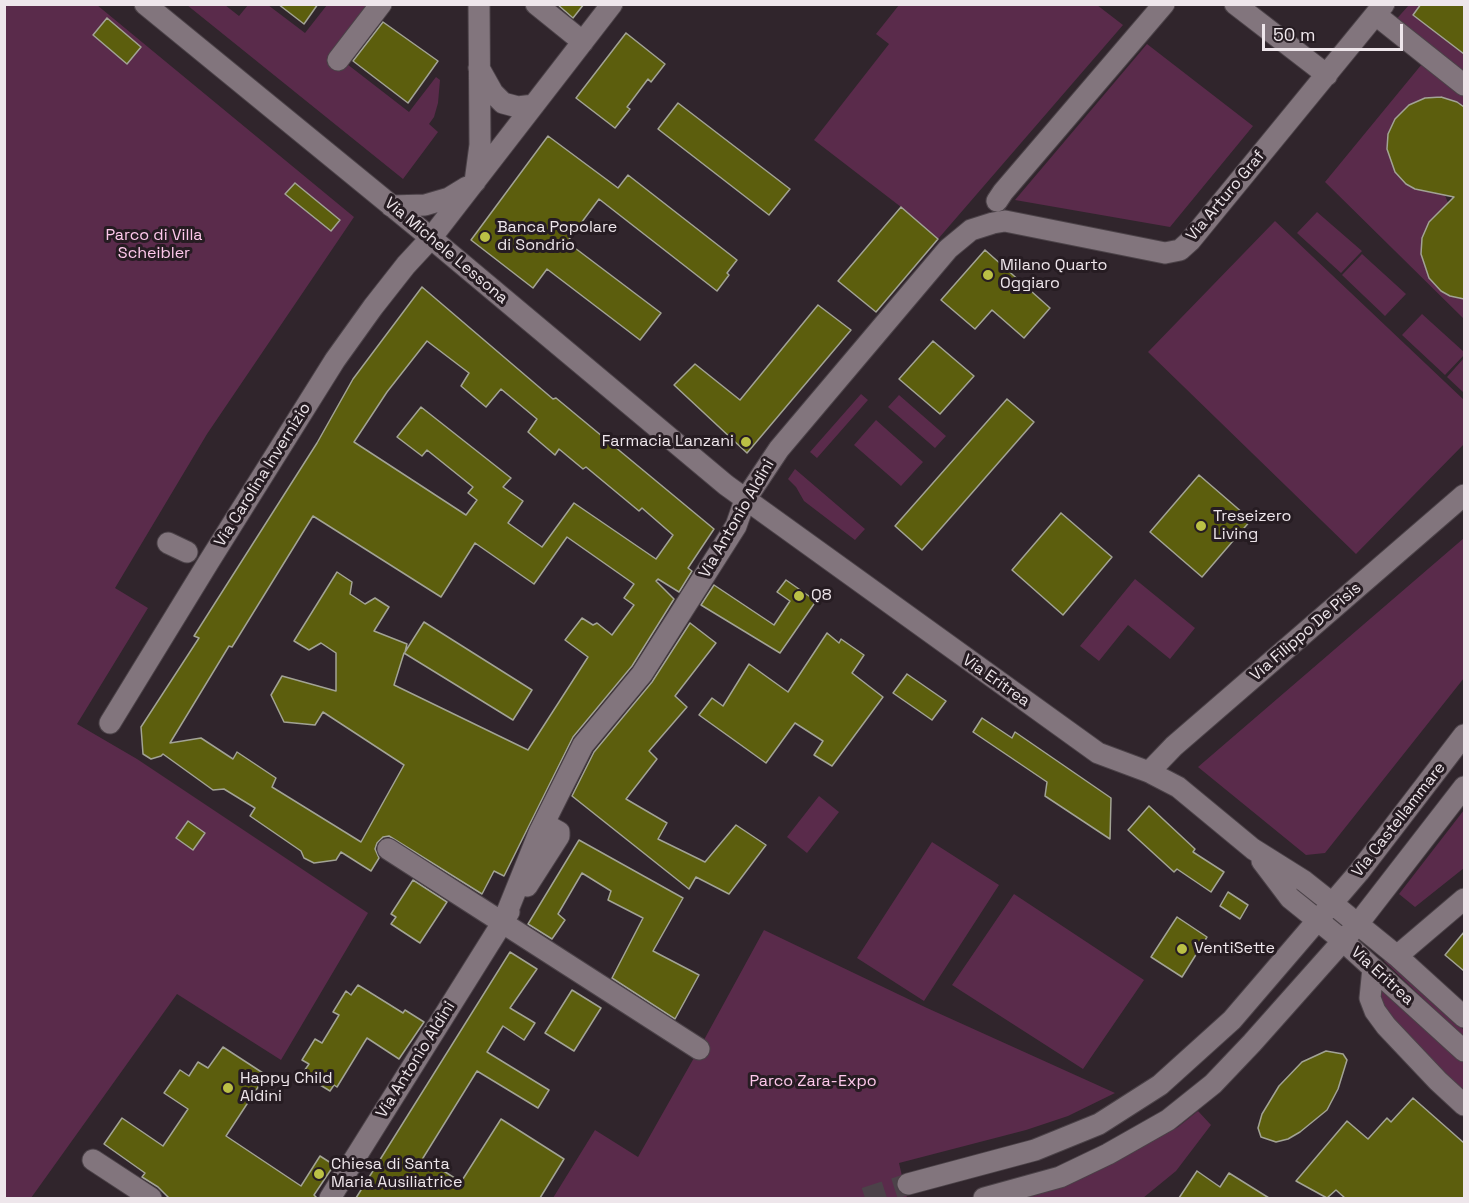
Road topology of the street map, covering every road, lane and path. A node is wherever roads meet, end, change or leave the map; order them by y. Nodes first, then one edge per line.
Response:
1 (145, 4) edge
2 (381, 4) edge
3 (479, 4) edge
4 (536, 4) edge
5 (612, 4) edge
6 (1164, 4) edge
7 (1235, 4) edge
8 (1380, 10) edge
9 (583, 42) junction
10 (338, 60) dead end
11 (479, 67) junction
12 (1327, 75) junction
13 (1464, 85) edge
14 (534, 105) junction
15 (475, 182) junction
16 (997, 201) dead end
17 (391, 206) junction
18 (971, 230) joint
19 (431, 238) junction
20 (1464, 495) edge
21 (746, 500) junction
22 (168, 543) dead end
23 (187, 552) dead end
24 (110, 723) dead end
25 (1464, 735) edge
26 (1149, 772) junction
27 (1464, 787) edge
28 (388, 849) dead end
29 (1253, 849) junction
30 (1464, 899) edge
31 (1333, 904) junction
32 (1318, 921) junction
33 (503, 922) junction
34 (1357, 925) junction
35 (1342, 940) junction
36 (1397, 956) junction
37 (1373, 968) junction
38 (1464, 1017) edge
39 (699, 1049) dead end
40 (1464, 1051) edge
41 (1464, 1105) edge
42 (93, 1160) dead end
43 (908, 1184) tunnel mouth
44 (151, 1198) edge
45 (330, 1198) edge
46 (984, 1198) edge

1 - 17 street, Via Michele Lessona
2 - 10 street
3 - 11 street
4 - 9 street
5 - 9 street, Via Carolina Invernizio
6 - 16 street
7 - 12 street
8 - 12 street, Via Arturo Graf
8 - 13 street
9 - 14 street, Via Carolina Invernizio
11 - 14 street
11 - 15 street
12 - 18 street, Via Arturo Graf
14 - 15 street, Via Carolina Invernizio
15 - 17 street
15 - 19 street, Via Carolina Invernizio
17 - 19 street, Via Michele Lessona
18 - 21 street, Via Antonio Aldini
19 - 21 street, Via Michele Lessona
19 - 24 street, Via Carolina Invernizio
20 - 26 street, Via Filippo De Pisis
21 - 26 street, Via Eritrea
21 - 33 street, Via Antonio Aldini
22 - 23 street
25 - 31 street, Via Castellammare
26 - 29 street, Via Eritrea
27 - 34 street, Via Castellammare
28 - 33 street
29 - 31 street, Via Eritrea
29 - 32 street, Via Eritrea
30 - 36 street
31 - 32 street, Via Castellammare
31 - 34 street, Via Eritrea
32 - 35 street, Via Eritrea
32 - 43 street, Via Castellammare
33 - 39 street
33 - 45 street, Via Antonio Aldini
34 - 35 street, Via Castellammare
34 - 36 street, Via Eritrea
35 - 37 street, Via Eritrea
35 - 46 street, Via Castellammare
36 - 38 street, Via Eritrea
37 - 40 street, Via Eritrea
37 - 41 street
42 - 44 street

